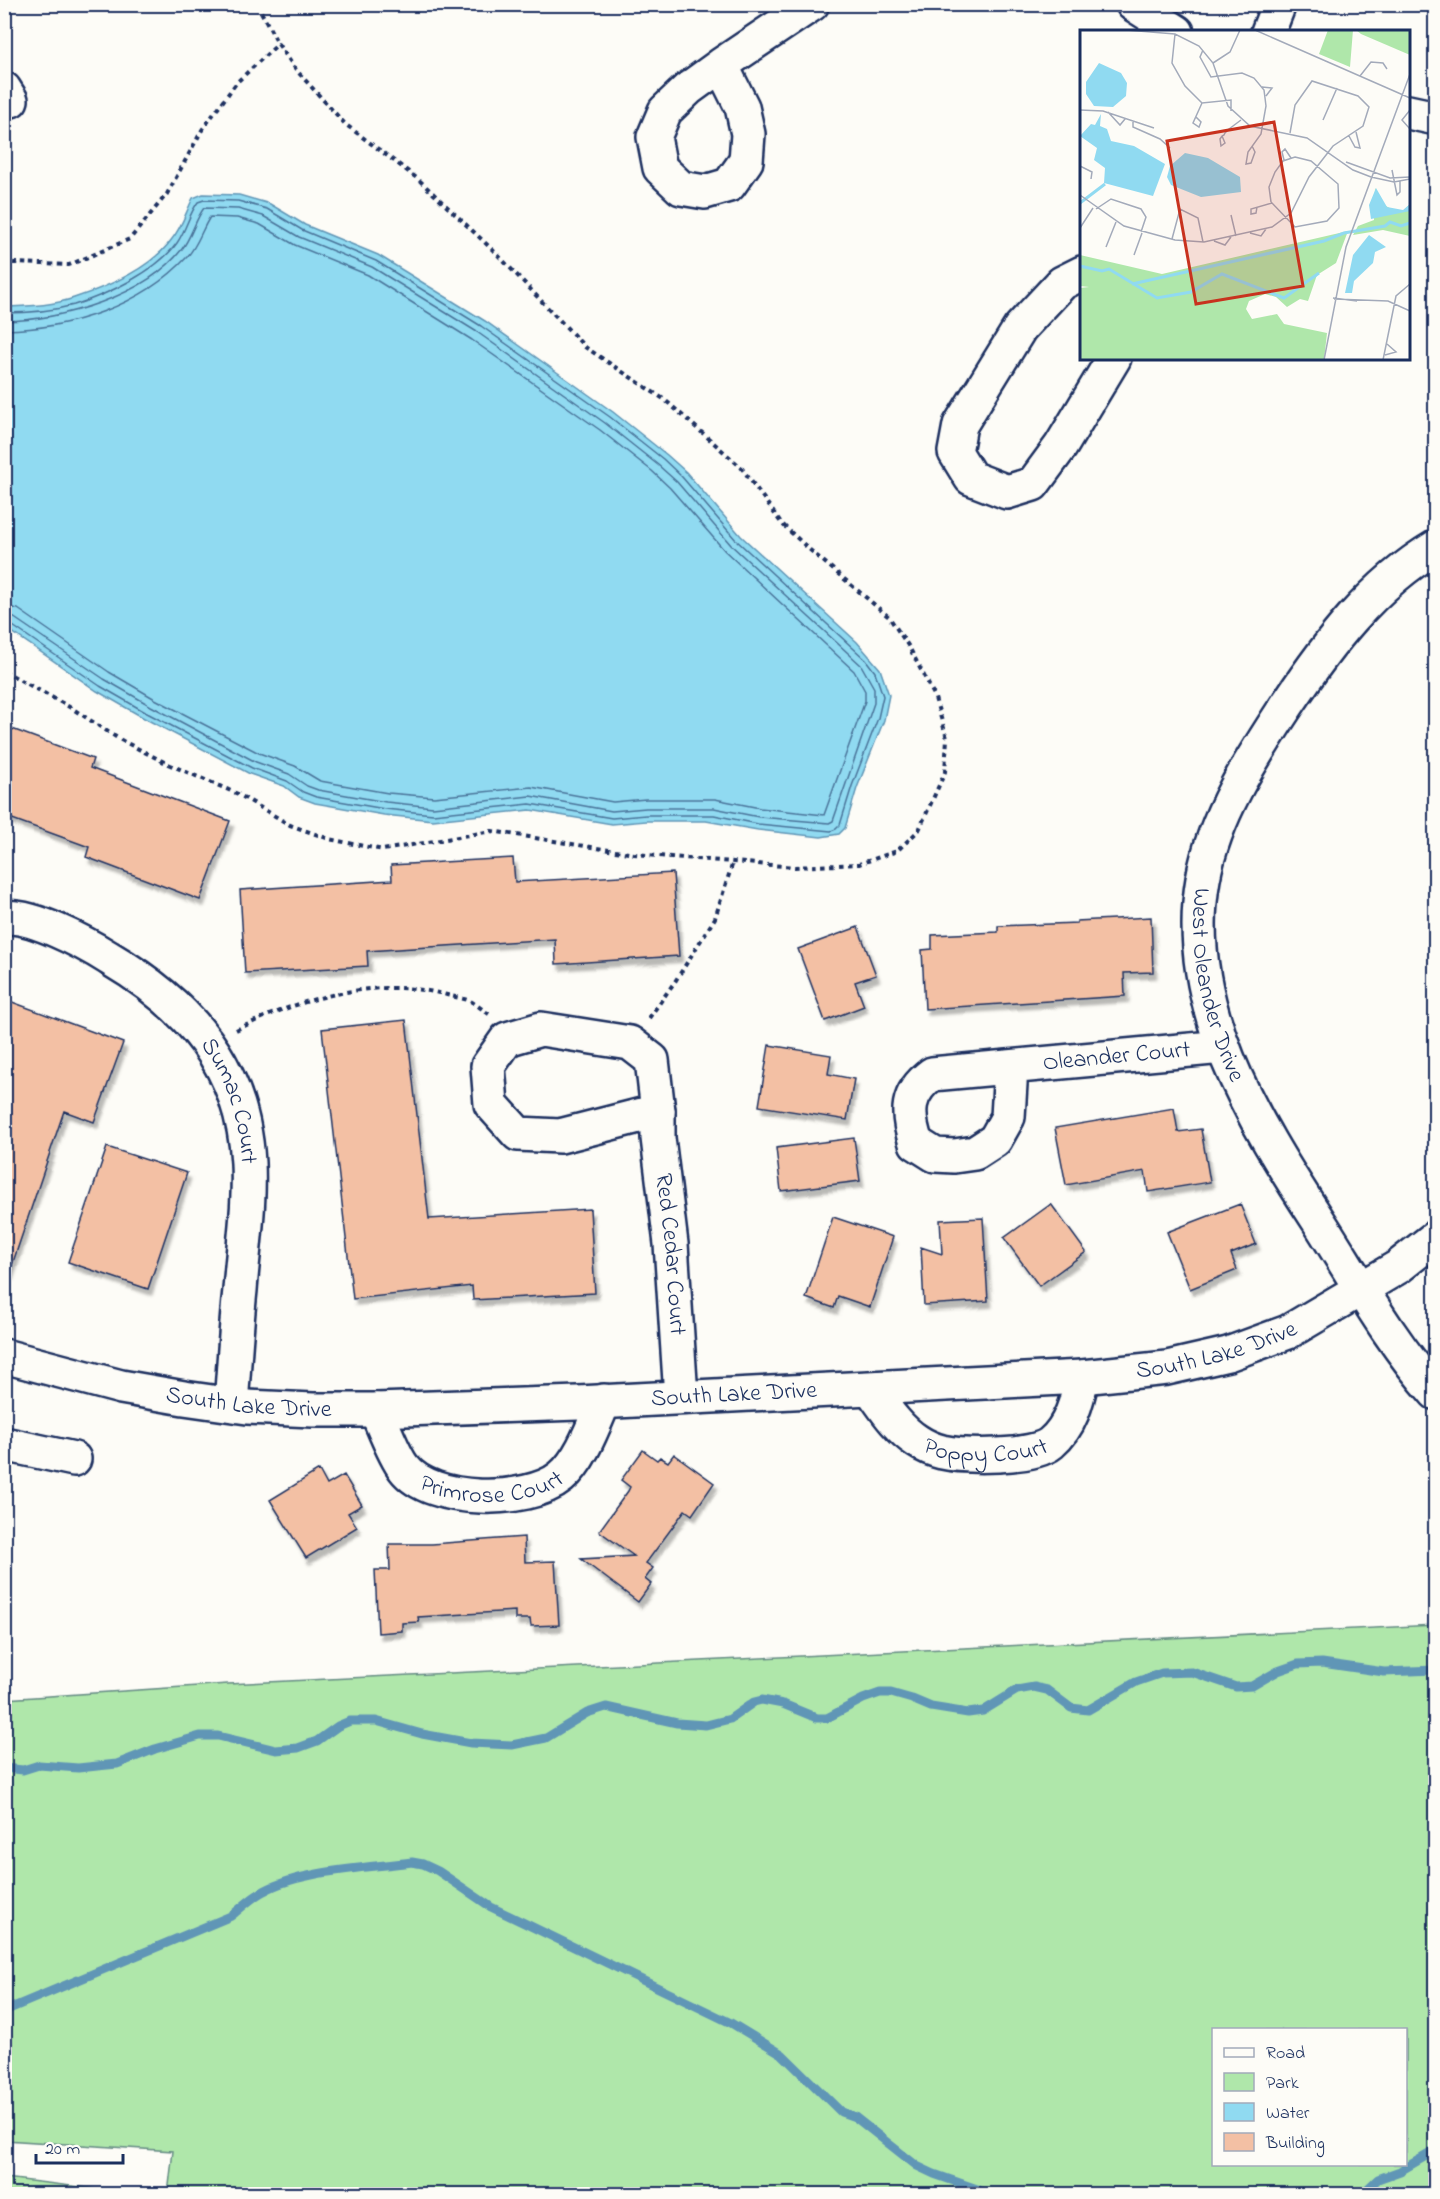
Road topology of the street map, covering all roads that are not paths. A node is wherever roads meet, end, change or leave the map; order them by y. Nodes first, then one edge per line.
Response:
1 (812, 4) edge
2 (1133, 4) edge
3 (1279, 4) edge
4 (1174, 30) edge
5 (1269, 30) edge
6 (721, 65) dead end
7 (1410, 112) edge
8 (1436, 118) edge
9 (1080, 274) edge
10 (1113, 360) edge
11 (1436, 547) edge
12 (4, 918) edge
13 (1223, 1047) junction
14 (1011, 1067) dead end
15 (658, 1111) junction
16 (1436, 1237) edge
17 (1360, 1289) junction
18 (4, 1356) edge
19 (1082, 1377) junction
20 (871, 1389) junction
21 (1436, 1393) edge
22 (681, 1397) junction
23 (604, 1401) junction
24 (231, 1404) junction
25 (376, 1410) junction
26 (4, 1444) edge
27 (74, 1459) dead end

1 - 6 street
2 - 4 street
3 - 5 street
7 - 8 street
9 - 10 street
11 - 13 street, West Oleander Drive
12 - 24 street, Sumac Court
13 - 14 street, Oleander Court
13 - 17 street, West Oleander Drive
15 - 15 street, Red Cedar Court
15 - 22 street, Red Cedar Court
16 - 17 street, South Lake Drive
17 - 19 street, South Lake Drive
17 - 21 street, West Oleander Drive
18 - 24 street, South Lake Drive
19 - 20 street, South Lake Drive
19 - 20 street, Poppy Court
20 - 22 street, South Lake Drive
22 - 23 street, South Lake Drive
23 - 25 street, South Lake Drive
23 - 25 street, Primrose Court
24 - 25 street, South Lake Drive
26 - 27 street

